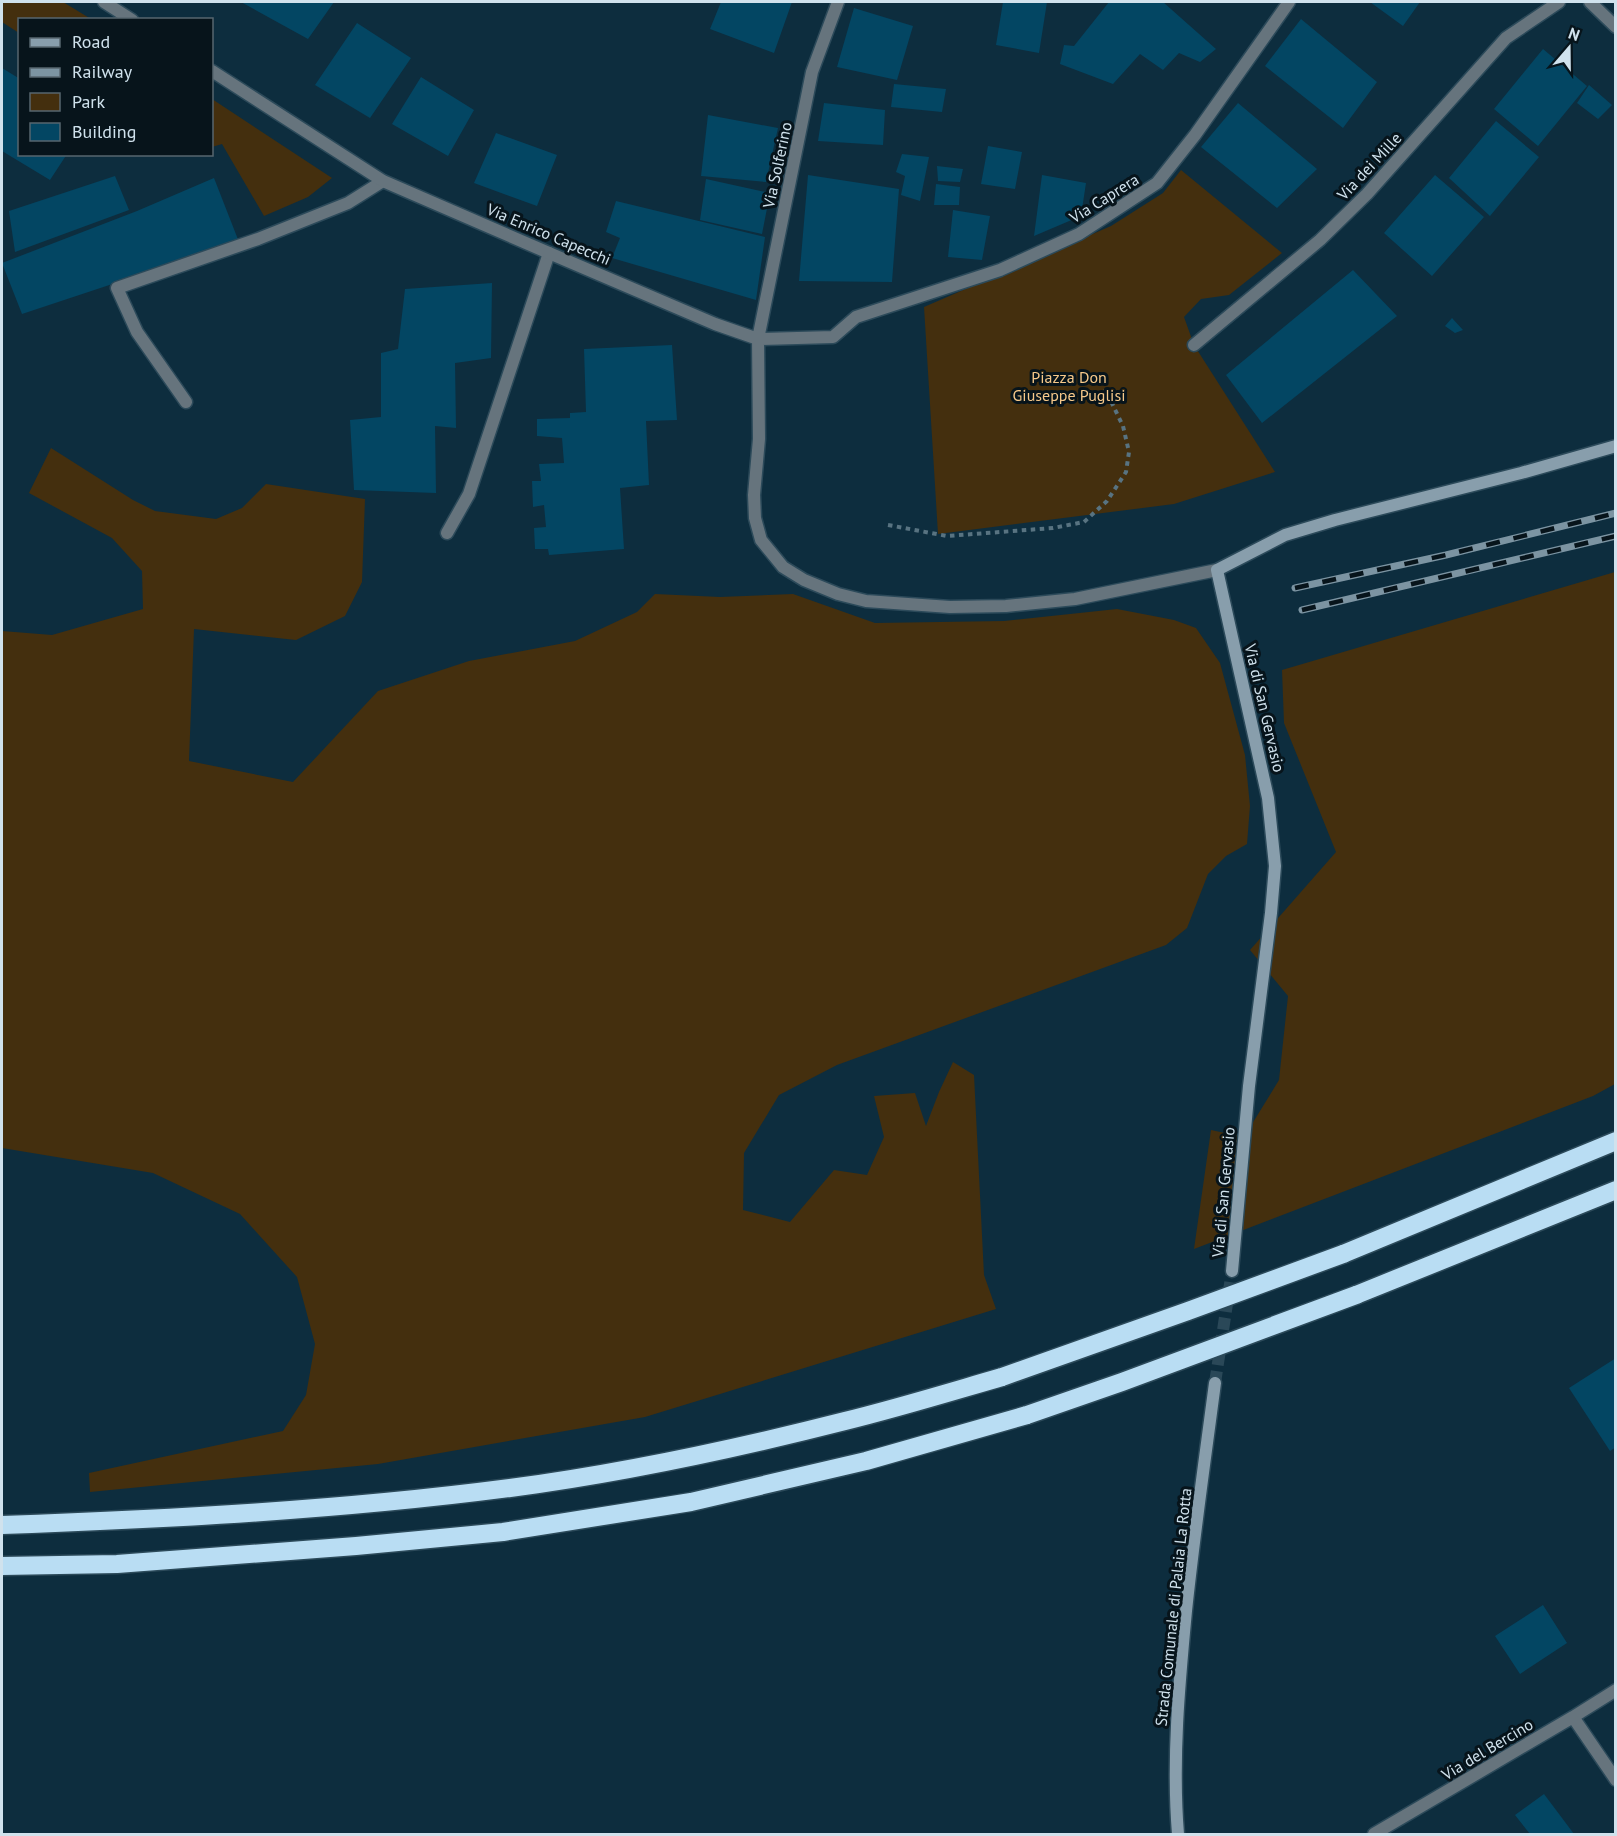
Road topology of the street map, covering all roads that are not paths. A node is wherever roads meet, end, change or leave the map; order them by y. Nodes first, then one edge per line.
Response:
1 (104, 2) edge
2 (838, 2) edge
3 (1288, 2) edge
4 (1559, 2) edge
5 (1590, 2) edge
6 (129, 18) edge
7 (1616, 27) edge
8 (213, 71) edge
9 (383, 180) junction
10 (549, 253) junction
11 (892, 305) joint
12 (758, 339) junction
13 (1194, 345) dead end
14 (186, 402) dead end
15 (1616, 446) edge
16 (447, 533) dead end
17 (1217, 570) junction
18 (1616, 1141) edge
19 (1616, 1190) edge
20 (1232, 1271) tunnel mouth
21 (1215, 1383) tunnel mouth
22 (2, 1525) edge
23 (2, 1566) edge
24 (1616, 1690) edge
25 (1573, 1718) junction
26 (1616, 1780) edge
27 (1179, 1834) edge
28 (1374, 1834) edge

1 - 6 street
2 - 12 street, Via Solferino
3 - 11 street, Via Caprera
4 - 13 street, Via dei Mille
5 - 7 street
8 - 9 street, Via Enrico Capecchi
9 - 10 street, Via Enrico Capecchi
9 - 14 street
10 - 12 street, Via Enrico Capecchi
10 - 16 street
11 - 12 street, Via Enrico Capecchi
12 - 17 street, Via Solferino
15 - 17 street
17 - 20 street, Via di San Gervasio
18 - 22 highway, bridge
19 - 23 highway, bridge
21 - 27 street, Strada Comunale di Palaia La Rotta
24 - 25 street, Via del Bercino
25 - 26 street
25 - 28 street, Via del Bercino

